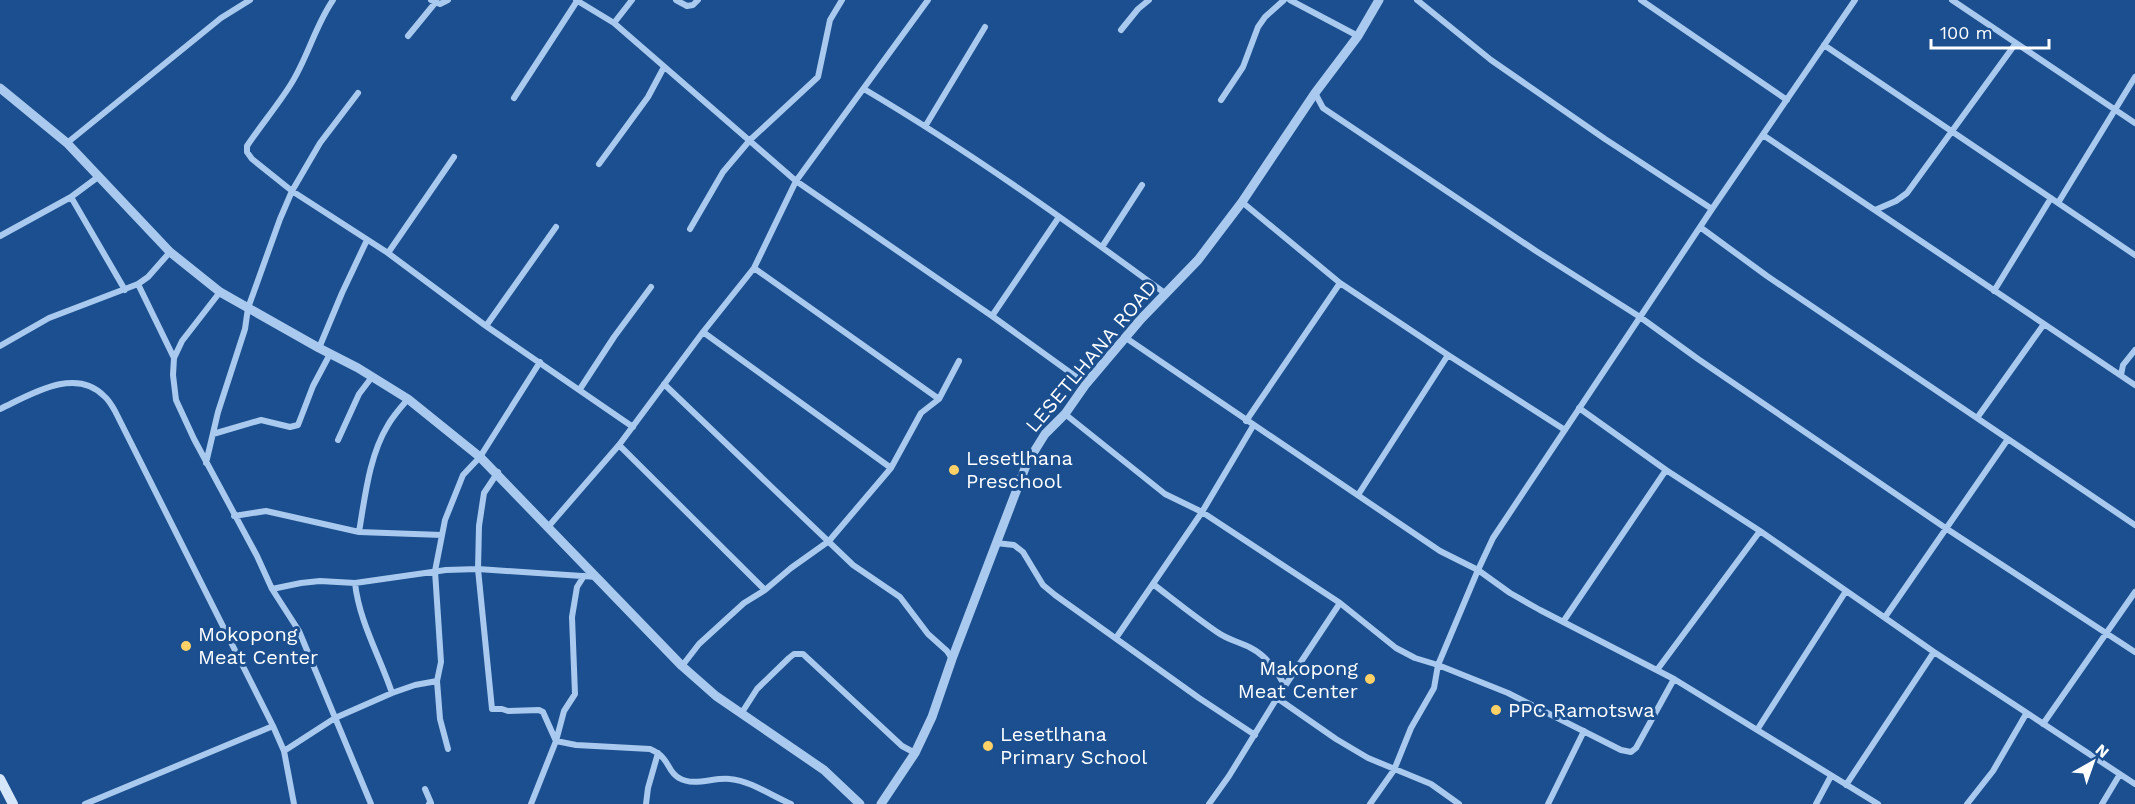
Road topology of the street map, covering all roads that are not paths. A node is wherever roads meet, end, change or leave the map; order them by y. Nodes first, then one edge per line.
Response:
1 (250, 0) edge
2 (333, 0) edge
3 (448, 0) edge
4 (577, 0) edge
5 (632, 0) edge
6 (676, 0) edge
7 (698, 0) edge
8 (842, 0) edge
9 (928, 0) edge
10 (1149, 0) edge
11 (1284, 0) edge
12 (1290, 0) edge
13 (1379, 0) edge
14 (1417, 0) edge
15 (1641, 0) edge
16 (1855, 0) edge
17 (1952, 0) edge
18 (433, 1) edge
19 (614, 24) junction
20 (985, 27) dead end
21 (1121, 30) dead end
22 (408, 36) dead end
23 (1358, 36) junction
24 (2016, 43) junction
25 (1824, 45) junction
26 (664, 67) junction
27 (2135, 76) edge
28 (0, 88) edge
29 (864, 89) junction
30 (358, 93) dead end
31 (1315, 93) junction
32 (514, 98) dead end
33 (1221, 100) dead end
34 (1787, 100) junction
35 (2115, 110) junction
36 (2135, 123) edge
37 (926, 125) junction
38 (1953, 132) junction
39 (1763, 135) junction
40 (750, 140) junction
41 (67, 143) junction
42 (454, 157) dead end
43 (599, 164) dead end
44 (98, 177) junction
45 (796, 182) junction
46 (1142, 185) dead end
47 (292, 191) junction
48 (71, 197) junction
49 (2051, 198) junction
50 (1242, 202) junction
51 (2058, 203) junction
52 (1712, 209) junction
53 (1875, 210) junction
54 (1059, 217) junction
55 (556, 227) dead end
56 (1700, 227) junction
57 (690, 229) dead end
58 (0, 236) edge
59 (367, 240) junction
60 (1102, 247) junction
61 (170, 252) junction
62 (388, 253) junction
63 (2135, 255) edge
64 (754, 268) junction
65 (1340, 283) junction
66 (138, 284) junction
67 (651, 287) dead end
68 (125, 290) junction
69 (1994, 291) junction
70 (220, 292) junction
71 (1166, 294) junction
72 (248, 308) junction
73 (992, 316) junction
74 (1640, 317) junction
75 (2044, 324) junction
76 (486, 326) junction
77 (703, 332) junction
78 (1126, 338) junction
79 (0, 346) edge
80 (319, 348) junction
81 (2135, 350) edge
82 (330, 354) junction
83 (1448, 355) junction
84 (174, 358) junction
85 (959, 361) dead end
86 (540, 362) junction
87 (2121, 375) junction
88 (372, 377) junction
89 (664, 384) junction
90 (1086, 384) junction
91 (2135, 385) edge
92 (580, 389) junction
93 (408, 399) junction
94 (939, 399) junction
95 (1579, 408) junction
96 (0, 409) edge
97 (1065, 414) junction
98 (1977, 418) junction
99 (1246, 421) junction
100 (1253, 426) junction
101 (633, 427) junction
102 (1565, 430) junction
103 (213, 434) junction
104 (2008, 439) junction
105 (338, 440) dead end
106 (619, 445) junction
107 (480, 457) junction
108 (206, 462) junction
109 (891, 468) junction
110 (1665, 470) junction
111 (498, 472) junction
112 (1358, 495) junction
113 (1202, 512) junction
114 (234, 516) junction
115 (2135, 525) edge
116 (548, 527) junction
117 (1947, 529) junction
118 (1760, 531) junction
119 (359, 532) junction
120 (442, 536) junction
121 (829, 541) junction
122 (996, 543) junction
123 (478, 568) junction
124 (1478, 570) junction
125 (435, 571) junction
126 (584, 576) junction
127 (597, 577) junction
128 (355, 583) junction
129 (1153, 584) junction
130 (272, 589) junction
131 (765, 590) junction
132 (1846, 591) junction
133 (2135, 592) edge
134 (1340, 603) junction
135 (1885, 617) junction
136 (1563, 622) junction
137 (2106, 633) junction
138 (1116, 638) junction
139 (1934, 652) junction
140 (2135, 652) edge
141 (952, 659) junction
142 (1438, 665) junction
143 (681, 666) junction
144 (1657, 670) junction
145 (1674, 679) junction
146 (437, 681) junction
147 (1285, 686) junction
148 (392, 693) junction
149 (1277, 698) junction
150 (741, 714) junction
151 (2026, 714) junction
152 (335, 718) junction
153 (2043, 724) junction
154 (273, 726) junction
155 (1757, 730) junction
156 (1584, 731) junction
157 (1255, 735) junction
158 (556, 741) junction
159 (448, 749) dead end
160 (284, 751) junction
161 (658, 753) junction
162 (915, 753) junction
163 (1394, 770) junction
164 (2120, 774) junction
165 (1831, 776) junction
166 (0, 779) edge
167 (2135, 784) edge
168 (1846, 785) junction
169 (425, 789) dead end
170 (13, 804) edge
171 (85, 804) edge
172 (294, 804) edge
173 (371, 804) edge
174 (429, 804) edge
175 (531, 804) edge
176 (646, 804) edge
177 (791, 804) edge
178 (860, 804) edge
179 (881, 804) edge
180 (1209, 804) edge
181 (1370, 804) edge
182 (1459, 804) edge
183 (1548, 804) edge
184 (1816, 804) edge
185 (1878, 804) edge
186 (1967, 804) edge
187 (2102, 804) edge

1 - 41 street
2 - 47 street
3 - 18 street
4 - 19 street
4 - 32 street
5 - 19 street
6 - 7 street
8 - 40 street
9 - 29 street
10 - 21 street
11 - 33 street
12 - 23 street
13 - 23 street, LESETLHANA ROAD
14 - 52 street
15 - 34 street
16 - 25 street
17 - 24 street
18 - 22 street
19 - 26 street
20 - 37 street
23 - 31 street, LESETLHANA ROAD
24 - 35 street
24 - 38 street
25 - 34 street
25 - 38 street
26 - 40 street
26 - 43 street
27 - 35 street
28 - 41 street
29 - 37 street
29 - 45 street
30 - 47 street
31 - 50 street, LESETLHANA ROAD
31 - 74 street
34 - 39 street
35 - 36 street
35 - 51 street
37 - 54 street
38 - 49 street
38 - 53 street
39 - 52 street
39 - 53 street
40 - 45 street
40 - 57 street
41 - 44 street
42 - 62 street
44 - 48 street
44 - 61 street
45 - 64 street
45 - 73 street
46 - 60 street
47 - 59 street
47 - 72 street
48 - 58 street
48 - 68 street
49 - 51 street
49 - 69 street
50 - 65 street
50 - 71 street, LESETLHANA ROAD
51 - 63 street
52 - 56 street
53 - 69 street
54 - 60 street
54 - 73 street
55 - 76 street
56 - 74 street
56 - 98 street
59 - 62 street
59 - 80 street
60 - 71 street
61 - 66 street
61 - 70 street
62 - 76 street
64 - 77 street
64 - 94 street
65 - 83 street
65 - 99 street
66 - 68 street
66 - 84 street
67 - 92 street
68 - 79 street
69 - 75 street
70 - 72 street
70 - 84 street
71 - 78 street, LESETLHANA ROAD
72 - 80 street
72 - 103 street
73 - 90 street
74 - 95 street
74 - 117 street
75 - 87 street
75 - 98 street
76 - 86 street
77 - 89 street
77 - 109 street
78 - 90 street, LESETLHANA ROAD
78 - 99 street
80 - 82 street
81 - 87 street
82 - 88 street
82 - 103 street
83 - 102 street
83 - 112 street
84 - 108 street
85 - 94 street
86 - 92 street
86 - 107 street
87 - 91 street
88 - 93 street
88 - 105 street
89 - 101 street
89 - 121 street
90 - 97 street, LESETLHANA ROAD
92 - 101 street
93 - 107 street
93 - 119 street
94 - 109 street
95 - 102 street
95 - 110 street
96 - 154 street
97 - 113 street
97 - 122 street, LESETLHANA ROAD
98 - 104 street
99 - 100 street
100 - 112 street
100 - 113 street
101 - 106 street
102 - 124 street
103 - 108 street
104 - 115 street
104 - 117 street
106 - 116 street
106 - 131 street
107 - 111 street
107 - 120 street
108 - 114 street
109 - 121 street
110 - 118 street
110 - 136 street
111 - 116 street
111 - 123 street
112 - 124 street
113 - 129 street
113 - 134 street
114 - 119 street
114 - 130 street
116 - 127 street
117 - 135 street
117 - 137 street
118 - 132 street
118 - 144 street
119 - 120 street
120 - 125 street
121 - 131 street
121 - 141 street
122 - 138 street
122 - 141 street, LESETLHANA ROAD
123 - 125 street
123 - 126 street
123 - 158 street
124 - 136 street
124 - 142 street
125 - 128 street
125 - 146 street
126 - 127 street
126 - 158 street
127 - 143 street
128 - 130 street
128 - 148 street
129 - 138 street
129 - 147 street
130 - 152 street
131 - 143 street
132 - 135 street
132 - 155 street
133 - 137 street
134 - 142 street
134 - 147 street
135 - 139 street
136 - 144 street
137 - 140 street
137 - 153 street
138 - 157 street
139 - 151 street
139 - 168 street
141 - 162 street, LESETLHANA ROAD
142 - 156 street
142 - 163 street
143 - 150 street
144 - 145 street
145 - 155 street
145 - 156 street
146 - 148 street
146 - 159 street
147 - 149 street
148 - 152 street
149 - 157 street
149 - 163 street
150 - 162 street
150 - 178 street
151 - 153 street
151 - 186 street
152 - 160 street
152 - 173 street
153 - 164 street
154 - 160 street
154 - 171 street
155 - 165 street
156 - 183 street
157 - 180 street
158 - 161 street
158 - 175 street
160 - 172 street
161 - 176 street
161 - 177 street
162 - 179 street, LESETLHANA ROAD
163 - 181 street
163 - 182 street
164 - 167 street
164 - 187 street
165 - 168 street
165 - 184 street
166 - 170 main road
168 - 185 street
169 - 174 street

